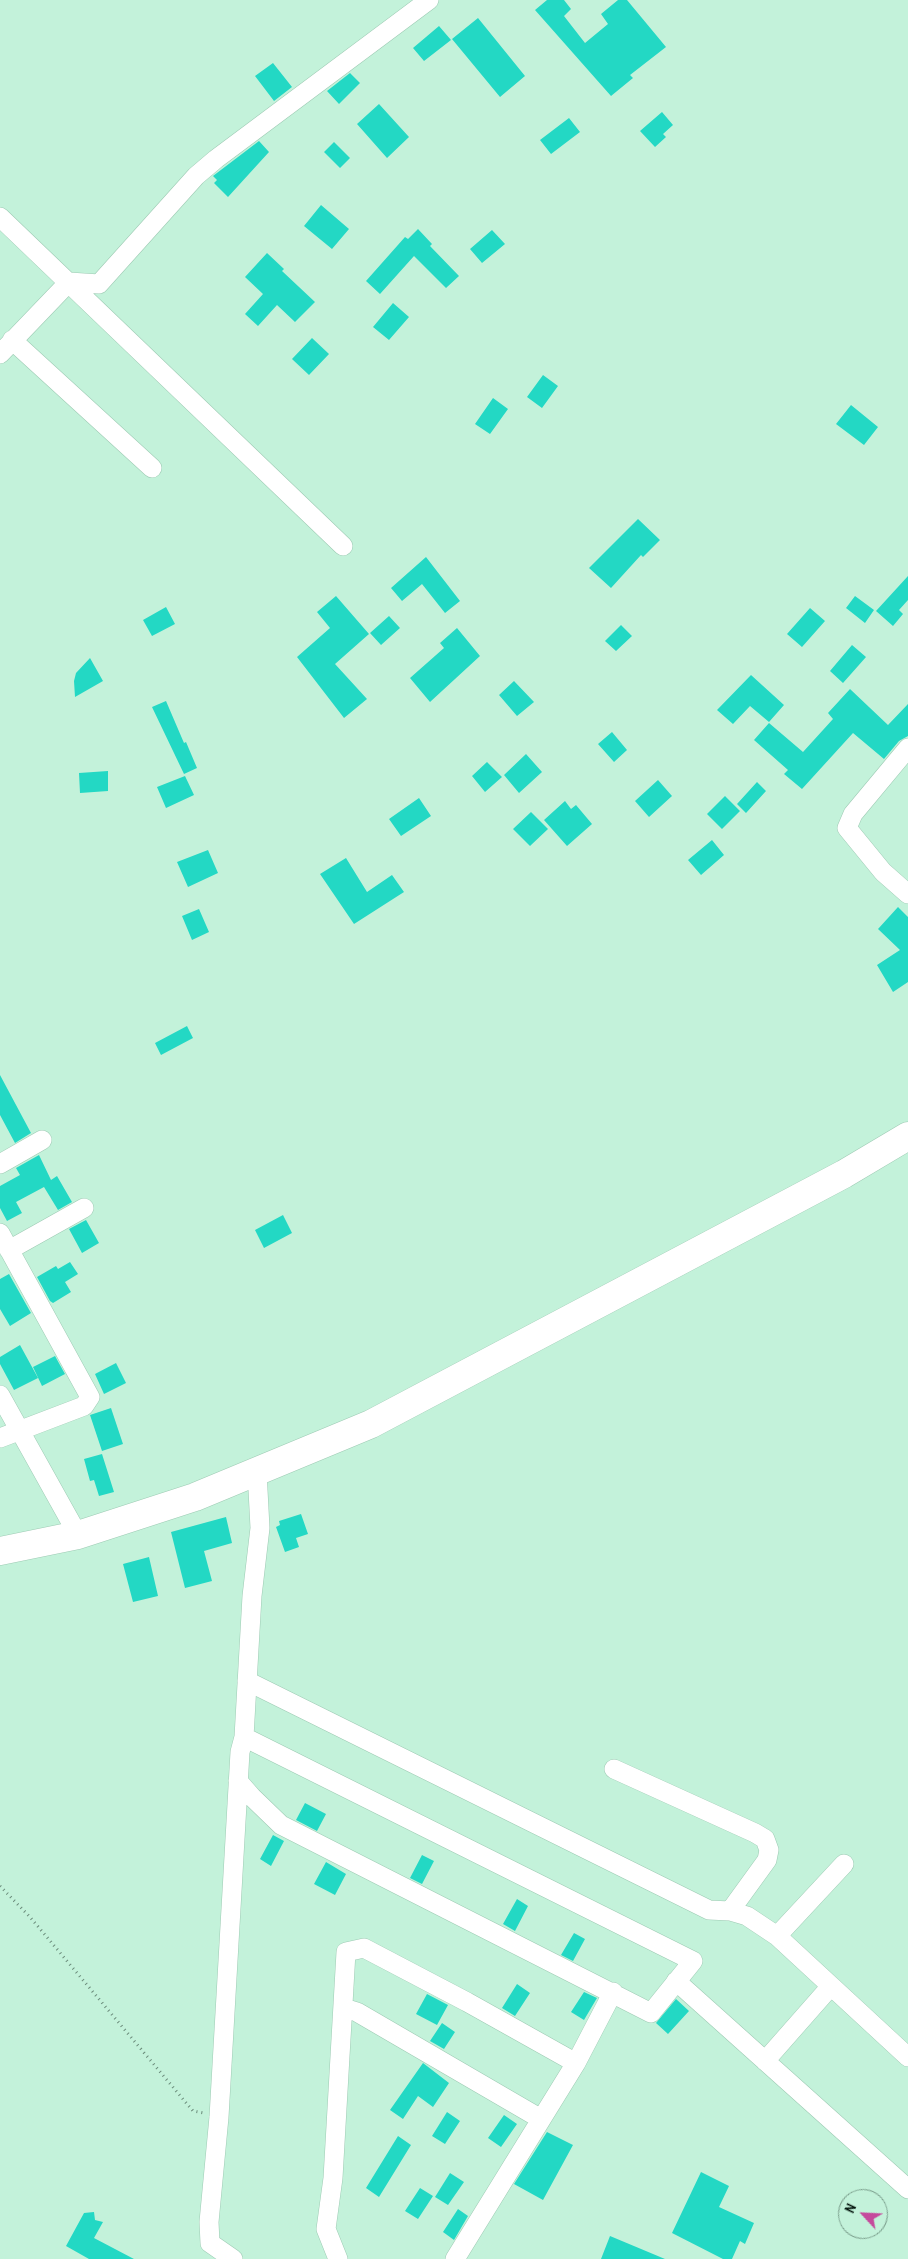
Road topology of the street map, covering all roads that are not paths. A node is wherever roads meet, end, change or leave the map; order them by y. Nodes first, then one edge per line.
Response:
1 (429, 0) edge
2 (0, 217) edge
3 (70, 282) junction
4 (12, 340) junction
5 (0, 354) edge
6 (152, 468) dead end
7 (343, 546) dead end
8 (908, 748) edge
9 (908, 894) edge
10 (908, 1136) edge
11 (42, 1140) dead end
12 (0, 1164) edge
13 (84, 1208) dead end
14 (0, 1233) edge
15 (10, 1250) junction
16 (0, 1395) edge
17 (19, 1430) junction
18 (0, 1438) edge
19 (257, 1471) junction
20 (78, 1535) junction
21 (0, 1551) edge
22 (246, 1680) junction
23 (244, 1737) junction
24 (614, 1769) dead end
25 (238, 1781) junction
26 (844, 1864) dead end
27 (730, 1911) junction
28 (777, 1936) junction
29 (676, 1981) junction
30 (831, 1986) junction
31 (613, 1992) junction
32 (344, 2008) junction
33 (908, 2057) edge
34 (765, 2061) junction
35 (576, 2063) junction
36 (541, 2119) junction
37 (908, 2189) edge
38 (233, 2259) edge
39 (338, 2259) edge
40 (455, 2259) edge

1 - 3 street
2 - 3 street
3 - 4 street
3 - 7 street
4 - 5 street
4 - 6 street
8 - 9 street
10 - 19 street
11 - 12 street
13 - 15 street
14 - 15 street
15 - 17 street
16 - 17 street
17 - 18 street
17 - 20 street
19 - 20 street
19 - 22 street
20 - 21 street
22 - 23 street
22 - 27 street
23 - 25 street
23 - 29 street
24 - 27 street
25 - 31 street
25 - 38 street
26 - 28 street
27 - 28 street
28 - 30 street
29 - 31 street
29 - 34 street
30 - 33 street
30 - 34 street
31 - 35 street
32 - 35 street
32 - 36 street
32 - 39 street
34 - 37 street
35 - 36 street
36 - 40 street

